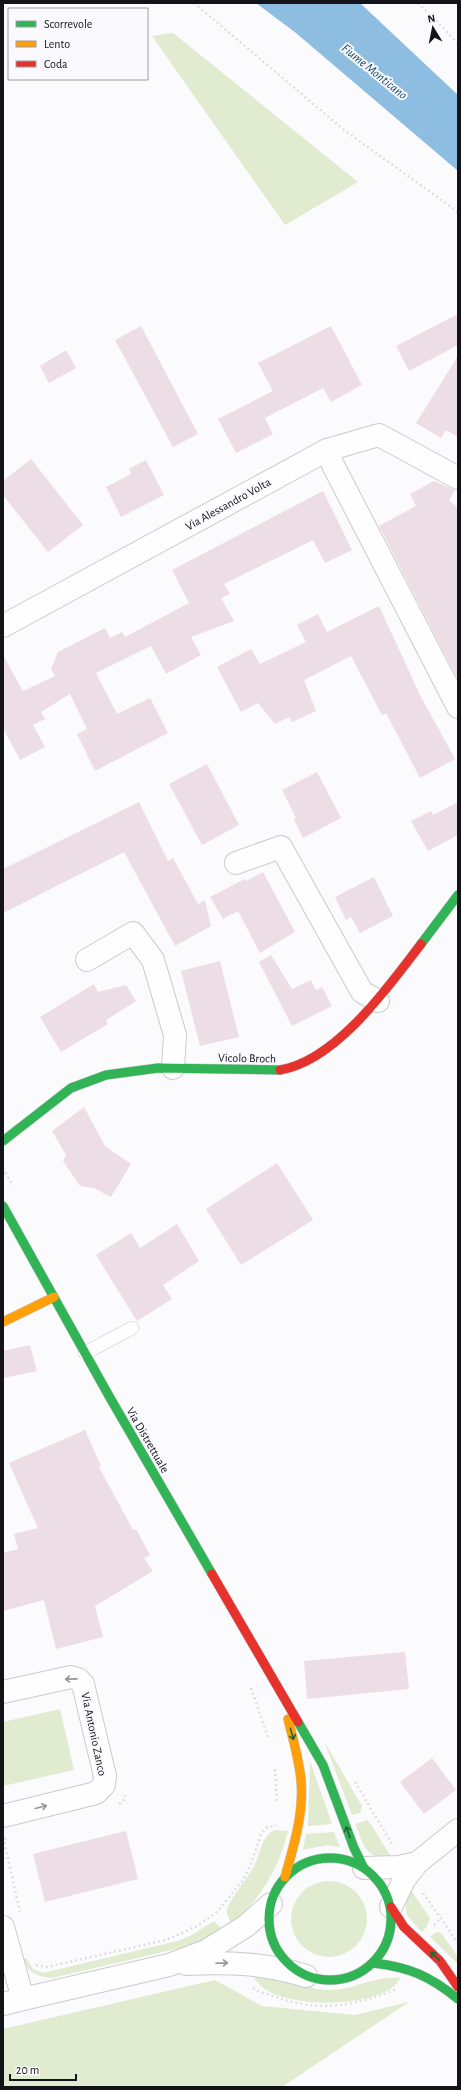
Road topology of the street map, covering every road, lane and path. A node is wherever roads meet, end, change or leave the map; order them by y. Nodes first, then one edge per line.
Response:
1 (194, 3) edge
2 (418, 3) edge
3 (458, 43) edge
4 (458, 212) edge
5 (327, 450) junction
6 (458, 478) edge
7 (3, 626) edge
8 (458, 707) edge
9 (236, 863) dead end
10 (458, 895) edge
11 (87, 960) dead end
12 (378, 1001) junction
13 (173, 1068) junction
14 (3, 1141) edge
15 (3, 1168) edge
16 (6, 1173) dead end
17 (3, 1206) edge
18 (54, 1297) junction
19 (3, 1322) edge
20 (132, 1328) dead end
21 (85, 1353) junction
22 (250, 1683) dead end
23 (277, 1683) junction
24 (3, 1692) edge
25 (268, 1738) dead end
26 (275, 1761) dead end
27 (125, 1793) dead end
28 (113, 1809) dead end
29 (277, 1809) dead end
30 (6, 1824) edge
31 (278, 1824) dead end
32 (458, 1830) edge
33 (417, 1863) junction
34 (364, 1868) junction
35 (285, 1878) junction
36 (421, 1890) dead end
37 (271, 1904) junction
38 (391, 1907) junction
39 (21, 1915) dead end
40 (3, 1927) edge
41 (458, 1943) edge
42 (33, 1960) dead end
43 (373, 1963) junction
44 (169, 1965) junction
45 (306, 1976) junction
46 (251, 1986) dead end
47 (404, 1987) dead end
48 (458, 1987) edge
49 (458, 1999) edge
50 (13, 2001) edge

1 - 4 path
2 - 3 path
5 - 6 street, Via Alessandro Volta
5 - 7 street, Via Alessandro Volta
5 - 8 street
9 - 12 street
10 - 12 main road, Vicolo Broch
11 - 13 street
12 - 13 main road, Vicolo Broch
13 - 14 main road, Vicolo Broch
15 - 16 path
17 - 18 main road, Via Distrettuale
18 - 19 main road
18 - 21 main road, Via Distrettuale
20 - 21 lane
21 - 23 main road, Via Distrettuale
22 - 25 path
34 -> 23 main road
23 -> 35 main road
30 -> 24 street, Via Antonio Zanco
26 - 29 path
27 - 28 path
30 - 39 path
31 - 42 path
32 - 33 street
33 - 34 street
33 - 38 street
34 - 35 main road
34 - 38 main road
35 - 37 main road
36 - 41 path
37 - 44 street
37 - 45 main road
38 - 43 main road
48 -> 38 main road
40 - 50 street
43 - 45 main road
43 - 49 main road
44 -> 45 street
44 - 50 street
46 - 47 path

